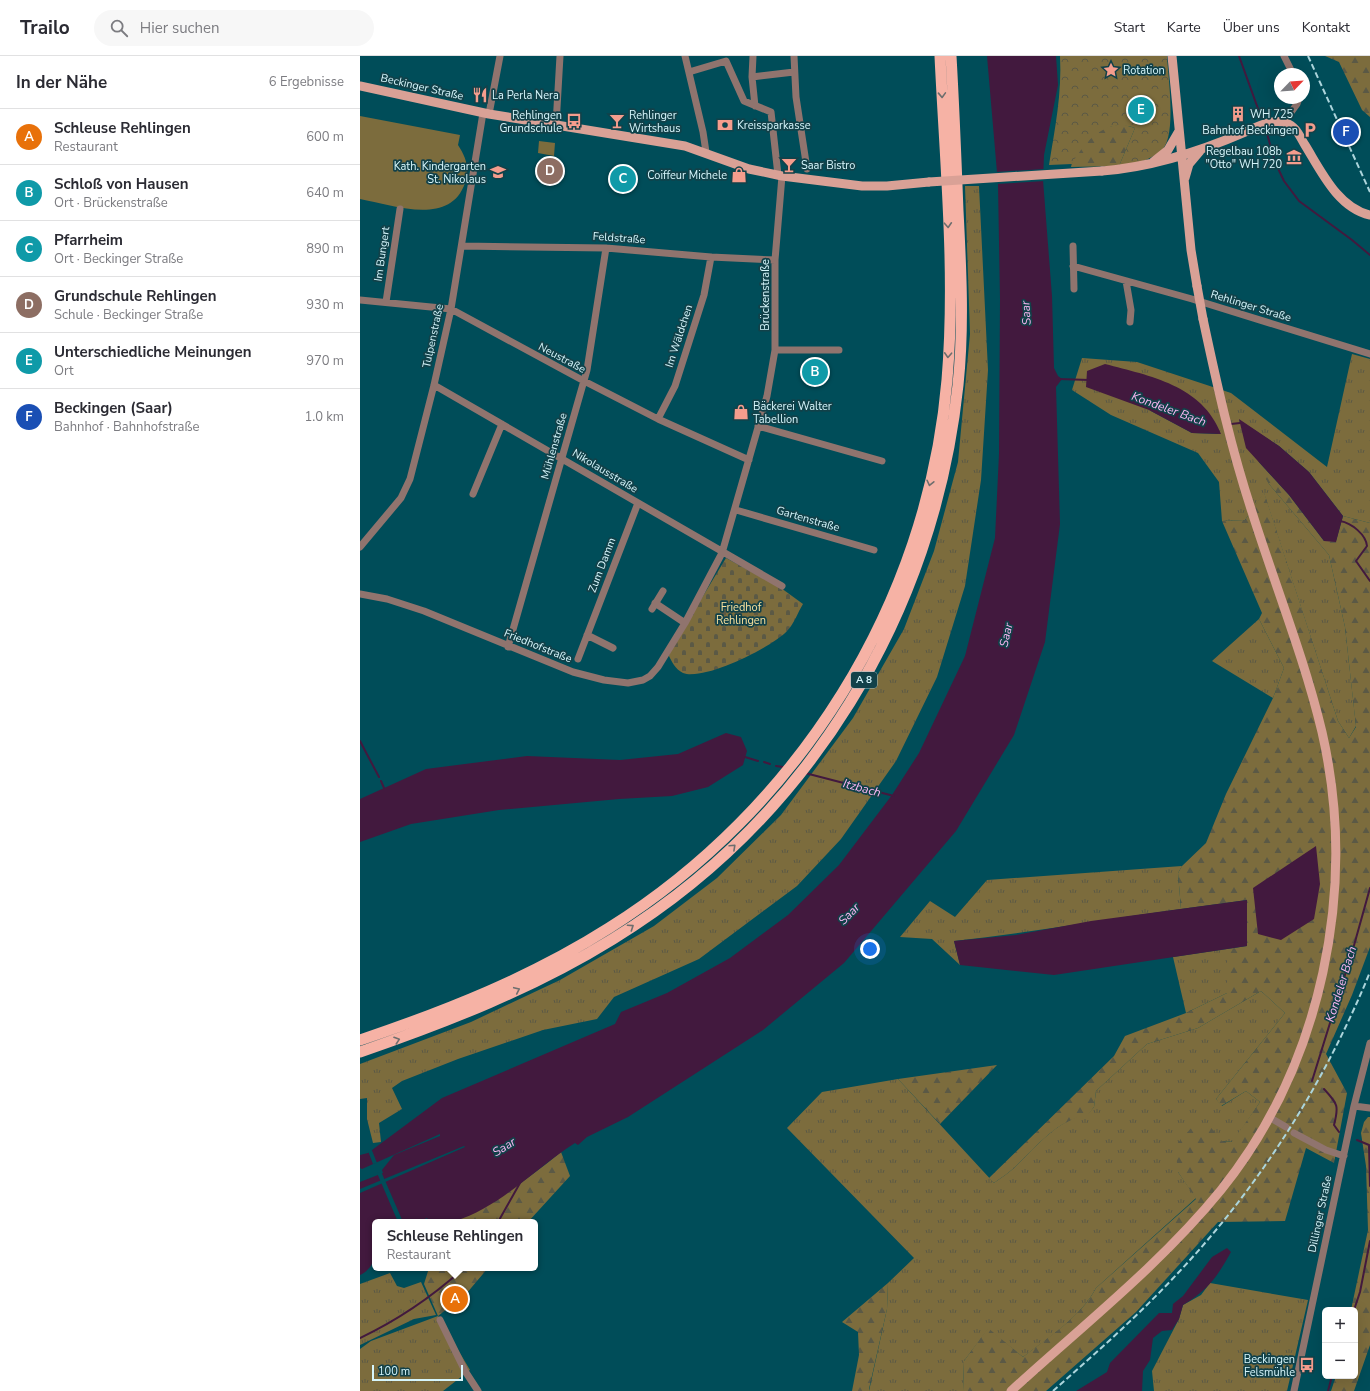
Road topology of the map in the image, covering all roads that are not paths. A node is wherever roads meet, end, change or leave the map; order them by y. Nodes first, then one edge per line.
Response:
1 (500, 56) edge
2 (560, 56) edge
3 (685, 56) edge
4 (753, 56) edge
5 (794, 56) edge
6 (940, 56) edge
7 (951, 56) edge
8 (1172, 56) edge
9 (1284, 56) edge
10 (1290, 68) edge
11 (689, 72) junction
12 (794, 72) junction
13 (752, 77) junction
14 (360, 86) edge
15 (1297, 104) edge
16 (755, 106) junction
17 (486, 114) junction
18 (1284, 122) junction
19 (556, 125) junction
20 (1179, 131) junction
21 (1201, 149) junction
22 (706, 152) junction
23 (1181, 156) junction
24 (1148, 165) junction
25 (807, 169) dead end
26 (780, 176) junction
27 (1184, 183) junction
28 (400, 209) dead end
29 (1370, 215) edge
30 (462, 246) junction
31 (1072, 246) dead end
32 (606, 248) junction
33 (711, 257) junction
34 (775, 260) junction
35 (1074, 266) junction
36 (1126, 281) junction
37 (1074, 289) dead end
38 (360, 300) edge
39 (386, 302) junction
40 (451, 309) junction
41 (1130, 322) dead end
42 (775, 350) junction
43 (839, 350) dead end
44 (1370, 354) edge
45 (584, 382) junction
46 (434, 385) junction
47 (658, 419) junction
48 (502, 424) junction
49 (758, 426) junction
50 (561, 458) junction
51 (749, 460) junction
52 (882, 461) dead end
53 (473, 494) dead end
54 (638, 503) junction
55 (736, 510) junction
56 (360, 547) edge
57 (874, 550) dead end
58 (722, 553) junction
59 (782, 586) dead end
60 (663, 591) dead end
61 (360, 594) edge
62 (685, 622) junction
63 (587, 635) junction
64 (508, 647) junction
65 (613, 648) dead end
66 (578, 660) dead end
67 (360, 1040) edge
68 (1370, 1043) edge
69 (360, 1052) edge
70 (1354, 1106) junction
71 (1370, 1108) edge
72 (1274, 1120) dead end
73 (1286, 1127) dead end
74 (1294, 1133) dead end
75 (1344, 1156) junction
76 (440, 1320) dead end
77 (477, 1390) edge
78 (1011, 1391) edge
79 (1294, 1391) edge

1 - 17 street, Tulpenstraße
2 - 19 street
3 - 11 street
4 - 13 street
5 - 12 street
6 -> 67 highway, A 8
69 -> 7 highway, A 8
8 - 20 main road
9 - 10 street
11 - 16 street
11 - 22 street
12 - 13 street
12 - 25 street
13 - 16 street
14 - 17 main road, Beckinger Straße
15 - 18 street
16 - 26 street, Brückenstraße
17 - 19 main road, Beckinger Straße
17 - 30 street, Tulpenstraße
18 - 21 main road, Beckinger Straße
18 - 29 main road
19 - 22 main road, Beckinger Straße
20 - 23 main road
20 - 24 main road
21 - 23 main road, Beckinger Straße
21 - 27 main road
22 - 26 main road, Beckinger Straße
23 - 24 main road, Beckinger Straße
23 - 27 main road
24 - 26 main road, Beckinger Straße, bridge
26 - 34 street, Brückenstraße
27 - 78 main road, bridge
28 - 39 street, Im Bungert
30 - 32 street, Feldstraße
30 - 40 street, Tulpenstraße
31 - 35 street
32 - 33 street, Feldstraße
32 - 45 street, Mühlenstraße
33 - 34 street, Feldstraße
33 - 47 street, Im Wäldchen
34 - 42 street, Brückenstraße
35 - 36 street, Rehlinger Straße
35 - 37 street
36 - 41 street
36 - 44 street, Rehlinger Straße
38 - 39 street, Neustraße
39 - 40 street, Neustraße
40 - 45 street, Neustraße
40 - 46 street, Tulpenstraße
42 - 43 street
42 - 49 street, Friedhofstraße
45 - 47 street, Neustraße
45 - 50 street, Mühlenstraße
46 - 48 street, Nikolausstraße
46 - 56 street, Tulpenstraße
47 - 51 street, Neustraße
48 - 50 street, Nikolausstraße
48 - 53 street
49 - 51 street, Friedhofstraße
49 - 52 street
50 - 54 street, Nikolausstraße
50 - 64 street, Mühlenstraße
51 - 55 street, Friedhofstraße
54 - 58 street, Nikolausstraße
54 - 63 street, Zum Damm
55 - 57 street, Gartenstraße
55 - 58 street, Friedhofstraße
58 - 59 street, Nikolausstraße
58 - 62 street, Friedhofstraße
60 - 62 street
61 - 64 street, Friedhofstraße
62 - 64 street, Friedhofstraße
63 - 65 street
63 - 66 street, Zum Damm
68 - 70 street, Dillinger Straße
70 - 71 street
70 - 75 street, Dillinger Straße
72 - 73 street
74 - 75 street
75 - 79 street, Dillinger Straße
76 - 77 street

